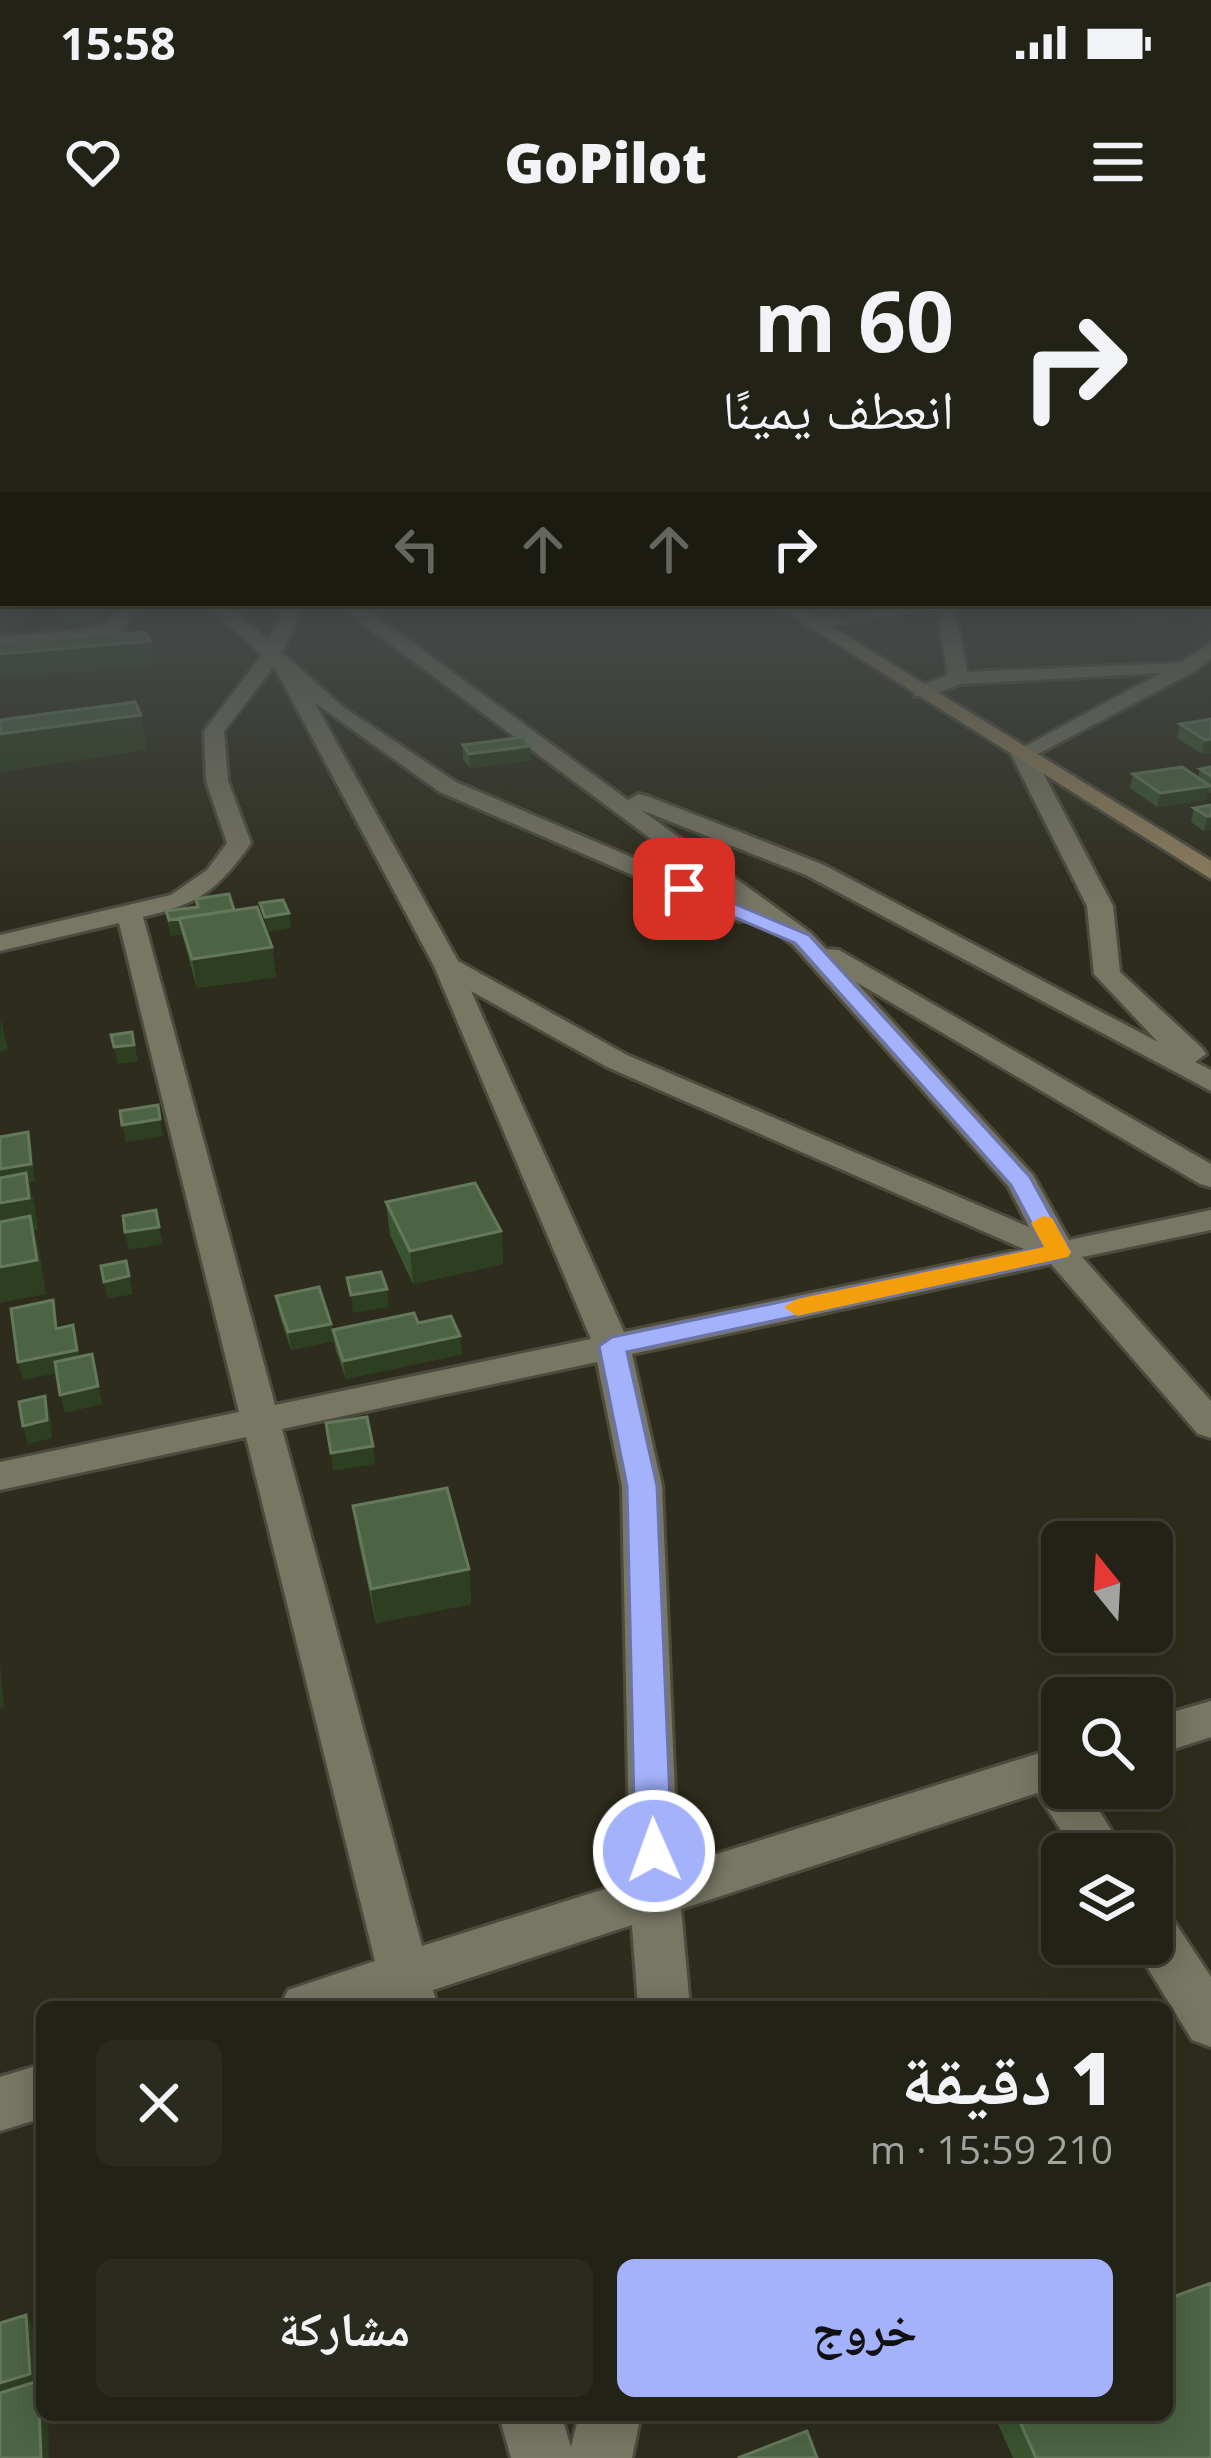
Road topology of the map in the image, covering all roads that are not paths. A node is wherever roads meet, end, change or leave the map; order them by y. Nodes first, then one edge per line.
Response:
1 (242, 703) edge
2 (300, 703) edge
3 (326, 703) edge
4 (483, 703) edge
5 (939, 703) edge
6 (1120, 703) edge
7 (1022, 754) junction
8 (596, 784) junction
9 (1211, 872) edge
10 (129, 913) junction
11 (802, 939) junction
12 (0, 943) edge
13 (446, 966) junction
14 (1211, 1066) edge
15 (1211, 1082) edge
16 (1211, 1177) edge
17 (1211, 1220) edge
18 (1059, 1252) junction
19 (612, 1346) junction
20 (260, 1420) junction
21 (1211, 1425) edge
22 (0, 1476) edge
23 (1211, 1719) edge
24 (1173, 1731) edge
25 (1041, 1772) edge
26 (655, 1896) junction
27 (1173, 1963) edge
28 (408, 1992) edge
29 (347, 2001) edge
30 (664, 2001) edge
31 (1211, 2022) edge
32 (36, 2093) edge
33 (0, 2104) edge
34 (532, 2421) edge
35 (609, 2421) edge
36 (543, 2458) edge
37 (600, 2458) edge

1 - 10 street
2 - 13 street
3 - 11 street
4 - 8 street
5 - 7 street
6 - 7 street
7 - 9 street
7 - 14 street
8 - 11 street
8 - 15 street
10 - 12 street
10 - 20 street
11 - 16 street
11 - 18 street
13 - 18 street
13 - 19 street
17 - 18 street
18 - 19 street
18 - 21 street
19 - 20 street
19 - 26 street
20 - 22 street
20 - 28 street
23 - 24 street
25 - 26 street
26 - 28 street
26 - 30 street
27 - 31 street
28 - 29 street
32 - 33 street
34 - 36 street
35 - 37 street

